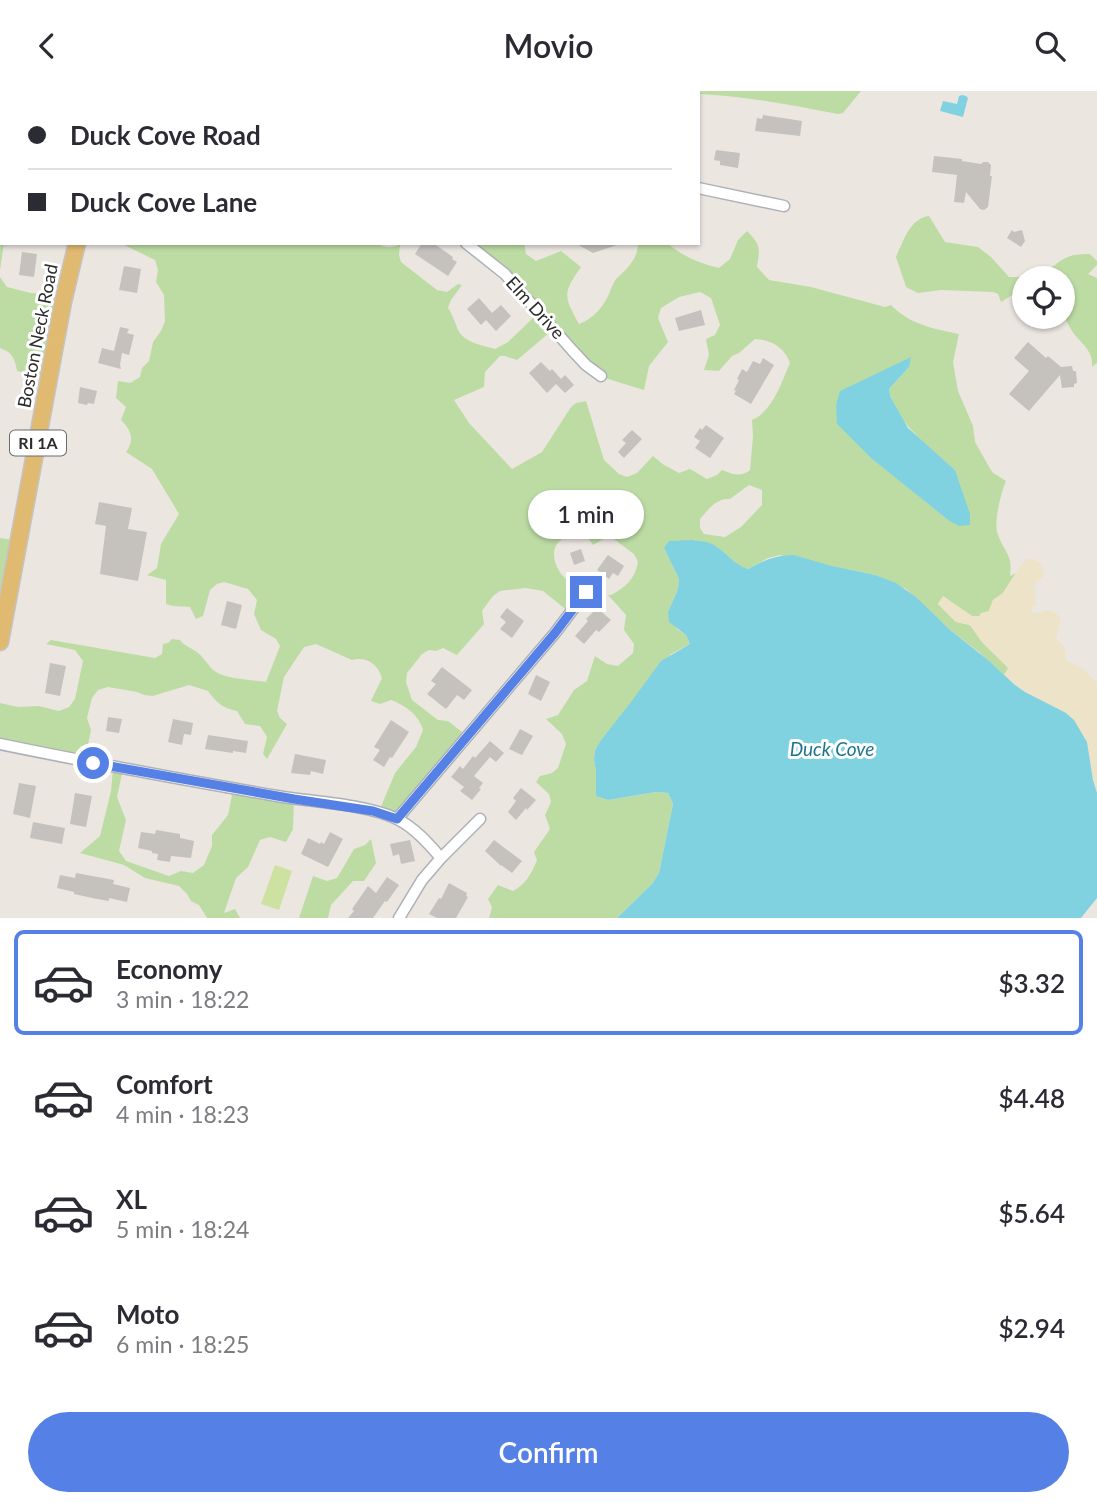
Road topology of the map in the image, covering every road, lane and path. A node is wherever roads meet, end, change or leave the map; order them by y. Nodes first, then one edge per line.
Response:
1 (700, 188) edge
2 (784, 206) dead end
3 (76, 245) edge
4 (469, 245) edge
5 (601, 376) dead end
6 (586, 592) dead end
7 (0, 642) edge
8 (0, 744) edge
9 (397, 819) junction
10 (480, 819) dead end
11 (441, 858) junction
12 (399, 918) edge

1 - 2 street
3 - 7 main road, Boston Neck Road / RI 1A
4 - 5 street, Elm Drive
6 - 9 street
8 - 9 street
9 - 11 street
10 - 11 street
11 - 12 street

